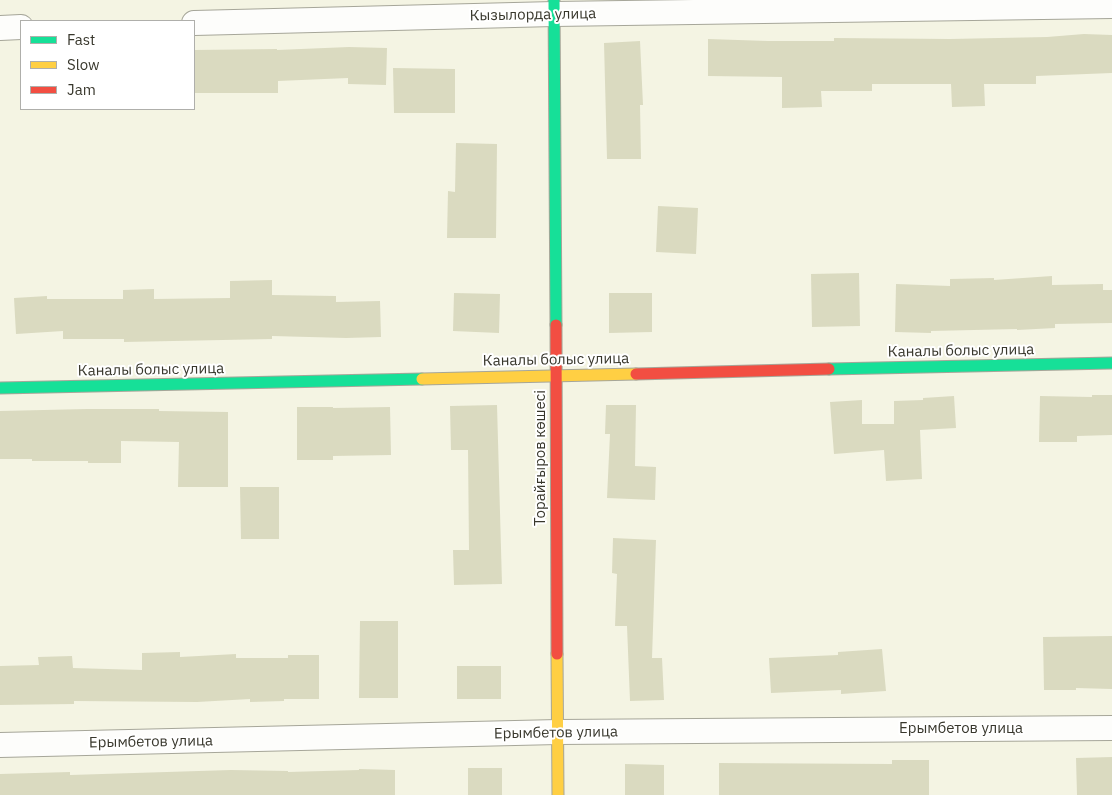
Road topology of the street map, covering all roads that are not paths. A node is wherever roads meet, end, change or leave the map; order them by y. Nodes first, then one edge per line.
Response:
1 (1112, 6) edge
2 (554, 7) edge
3 (195, 23) edge
4 (20, 27) edge
5 (0, 28) edge
6 (1112, 363) edge
7 (556, 375) junction
8 (0, 388) edge
9 (1112, 728) edge
10 (558, 732) junction
11 (0, 745) edge
12 (558, 795) edge

1 - 2 street, Кызылорда улица
2 - 3 street, Кызылорда улица
2 - 7 street, Торайғыров көшесі
4 - 5 street
6 - 7 street, Каналы болыс улица
7 - 8 street, Каналы болыс улица
7 - 10 street, Торайғыров көшесі
9 - 10 street, Ерымбетов улица
10 - 11 street, Ерымбетов улица
10 - 12 street, Торайғыров көшесі

